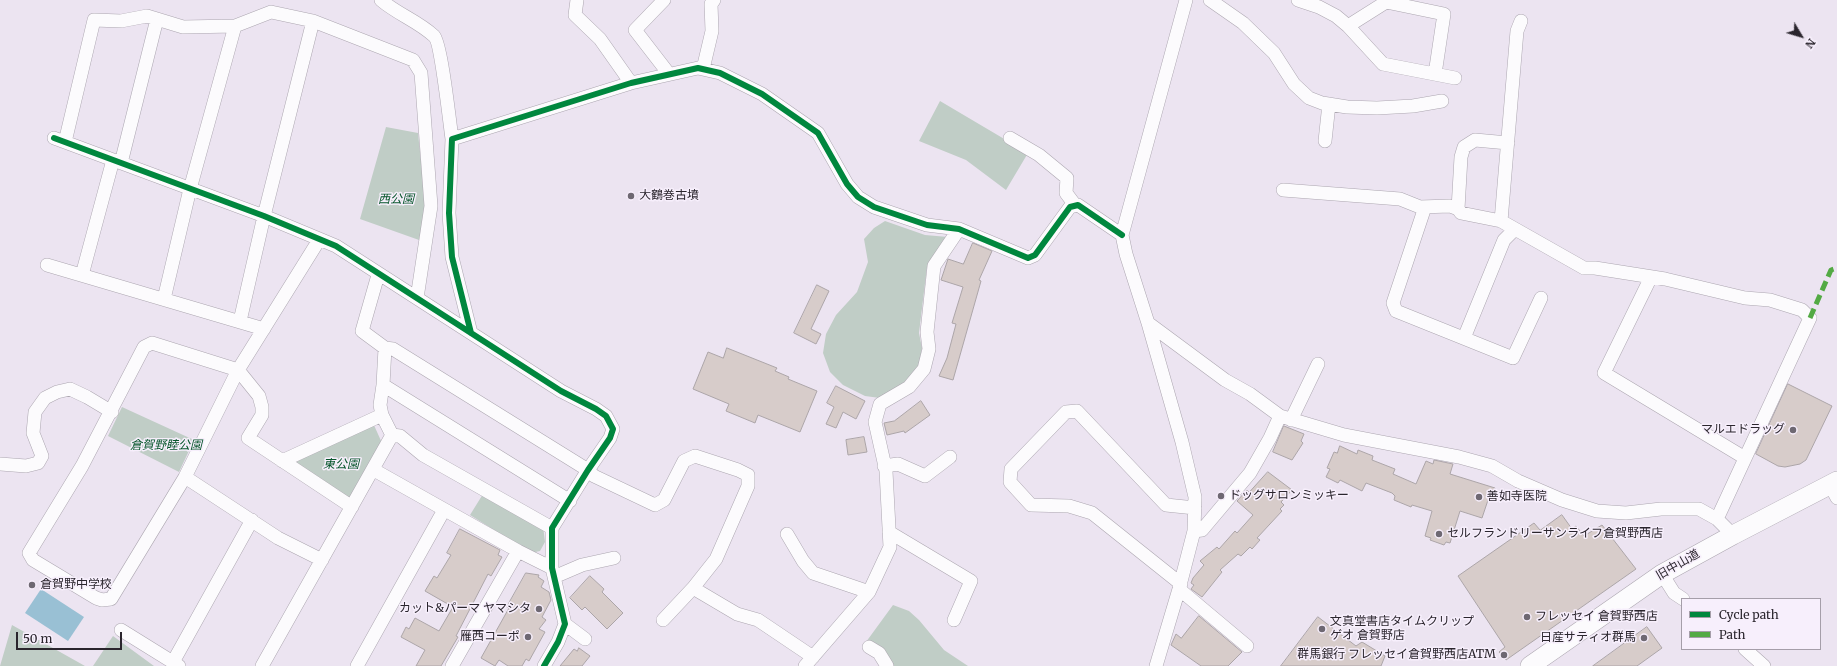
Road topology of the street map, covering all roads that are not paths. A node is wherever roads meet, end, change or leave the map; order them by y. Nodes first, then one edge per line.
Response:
1 (381, 0) edge
2 (577, 0) edge
3 (664, 0) edge
4 (714, 0) edge
5 (1186, 0) edge
6 (1210, 0) edge
7 (1298, 0) edge
8 (157, 19) junction
9 (313, 21) junction
10 (1521, 21) dead end
11 (235, 26) junction
12 (1348, 26) junction
13 (703, 69) junction
14 (669, 74) junction
15 (1434, 74) junction
16 (1456, 78) dead end
17 (631, 83) junction
18 (1442, 101) dead end
19 (1329, 104) junction
20 (1010, 138) dead end
21 (452, 140) junction
22 (1325, 141) dead end
23 (1508, 143) junction
24 (117, 162) junction
25 (190, 189) junction
26 (1283, 190) dead end
27 (1075, 205) junction
28 (1425, 207) junction
29 (1458, 209) junction
30 (264, 216) junction
31 (1501, 221) junction
32 (959, 229) junction
33 (1515, 229) junction
34 (1122, 234) junction
35 (320, 240) junction
36 (47, 265) dead end
37 (82, 275) junction
38 (378, 275) junction
39 (1651, 277) junction
40 (417, 298) junction
41 (1541, 298) dead end
42 (164, 299) junction
43 (240, 321) junction
44 (1148, 323) junction
45 (264, 329) junction
46 (471, 333) junction
47 (1464, 338) junction
48 (385, 348) junction
49 (1318, 364) dead end
50 (238, 370) junction
51 (384, 385) junction
52 (112, 412) junction
53 (382, 415) junction
54 (1285, 418) junction
55 (392, 435) junction
56 (950, 457) dead end
57 (1745, 458) junction
58 (282, 461) junction
59 (0, 464) edge
60 (884, 466) junction
61 (374, 470) junction
62 (588, 470) junction
63 (185, 478) junction
64 (1835, 488) edge
65 (570, 501) junction
66 (352, 507) junction
67 (1194, 508) junction
68 (444, 510) junction
69 (1717, 519) junction
70 (252, 520) junction
71 (552, 528) junction
72 (1194, 531) junction
73 (889, 532) junction
74 (787, 534) dead end
75 (1733, 534) junction
76 (518, 551) junction
77 (614, 558) dead end
78 (322, 560) junction
79 (553, 572) junction
80 (1662, 574) junction
81 (1180, 586) junction
82 (693, 588) junction
83 (869, 592) junction
84 (1681, 598) edge
85 (663, 620) dead end
86 (954, 620) dead end
87 (565, 624) junction
88 (121, 630) dead end
89 (585, 639) dead end
90 (1247, 646) dead end
91 (869, 647) dead end
92 (1746, 650) edge
93 (809, 661) edge
94 (176, 664) edge
95 (262, 666) edge
96 (357, 666) edge
97 (452, 666) edge
98 (544, 666) edge
99 (887, 666) edge
100 (1156, 666) edge
101 (1530, 666) edge
102 (1764, 666) edge

1 - 21 street
2 - 17 street
3 - 14 street
4 - 13 street
5 - 34 street
6 - 19 street
7 - 12 street
8 - 11 street
8 - 24 street
8 - 24 street
9 - 11 street
9 - 30 street
9 - 40 street
10 - 23 street
11 - 25 street
12 - 15 street
12 - 15 street
13 - 14 street
13 - 32 street
14 - 17 street
15 - 16 street
17 - 21 street
18 - 19 street
19 - 22 street
20 - 27 street
21 - 46 street
23 - 29 street
23 - 31 street
24 - 25 street
24 - 37 street
25 - 30 street
25 - 42 street
26 - 28 street
27 - 32 street
27 - 34 street
28 - 29 street
28 - 47 street
29 - 31 street
30 - 35 street
30 - 43 street
31 - 33 street
32 - 60 street
33 - 39 street
33 - 47 street
34 - 44 street
35 - 38 street
35 - 45 street
36 - 37 street
37 - 42 street
38 - 40 street
38 - 48 street
39 - 57 street
39 - 57 street
40 - 46 street
41 - 47 street
42 - 43 street
43 - 45 street
44 - 54 street
44 - 67 street
45 - 50 street
46 - 62 street
48 - 51 street
48 - 62 street
49 - 54 street
50 - 52 street
50 - 58 street
50 - 63 street
51 - 53 street
51 - 65 street
52 - 59 street
52 - 63 street
53 - 55 street
53 - 58 street
54 - 69 street
54 - 72 street
55 - 61 street
55 - 71 street
56 - 60 street
57 - 69 street
58 - 66 street
60 - 73 street
61 - 66 street
61 - 68 street
62 - 65 street
62 - 82 street
63 - 70 street
64 - 75 main road, 旧中山道
65 - 71 street
66 - 78 street
67 - 72 street
67 - 81 street
68 - 76 street
68 - 96 street
69 - 75 street
70 - 78 street
70 - 94 street
71 - 79 street
72 - 81 street
73 - 83 street
73 - 86 street
74 - 83 street
75 - 80 main road, 旧中山道
76 - 79 street
76 - 97 street
77 - 79 street
78 - 95 street
79 - 87 street
80 - 84 street
80 - 101 main road, 旧中山道
81 - 90 street
81 - 100 street
82 - 85 street
82 - 93 street
83 - 93 street
87 - 89 street
87 - 98 street
88 - 94 street
91 - 99 street
92 - 102 street

